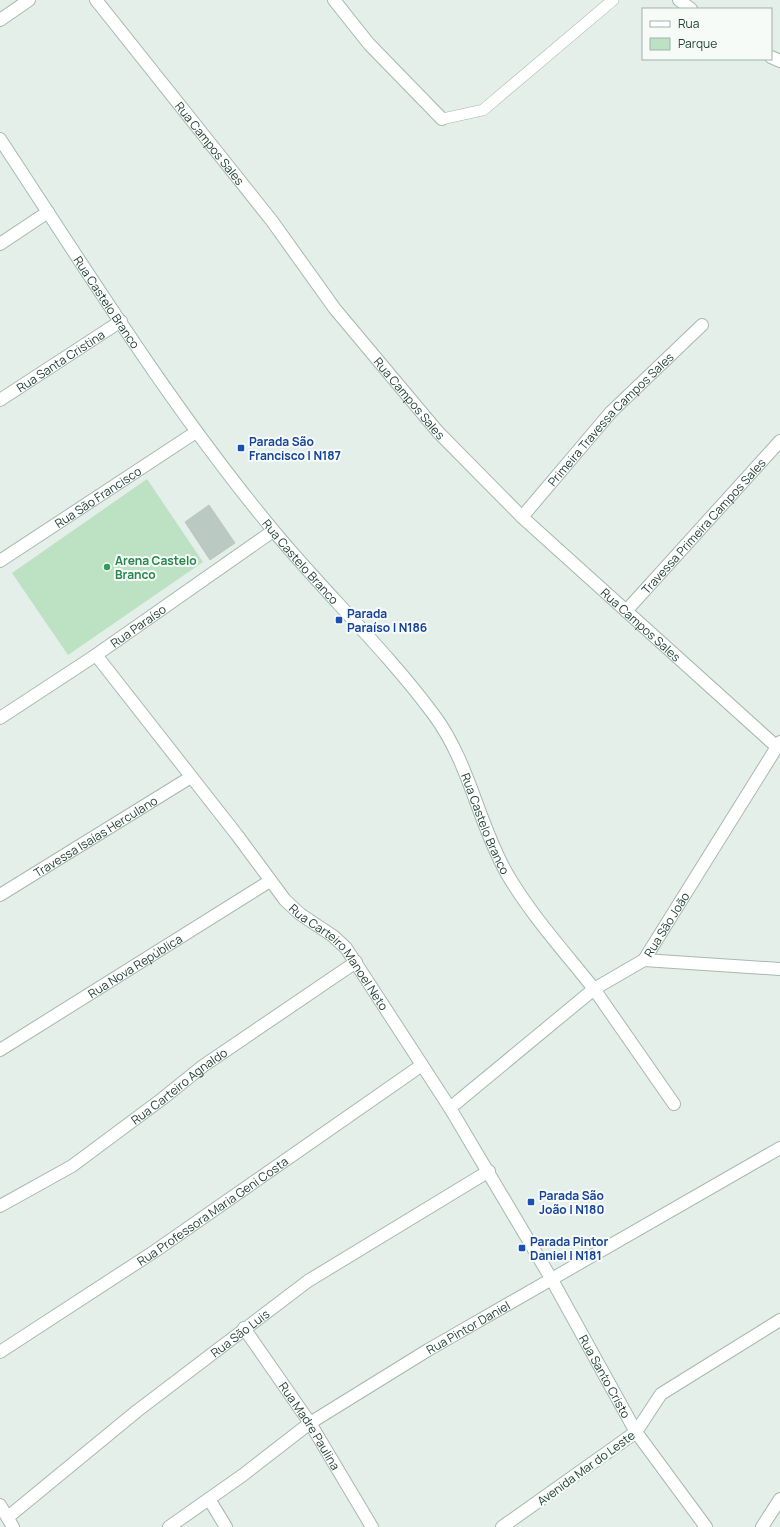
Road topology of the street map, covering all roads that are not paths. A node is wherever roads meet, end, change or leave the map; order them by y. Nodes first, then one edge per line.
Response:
1 (30, 0) edge
2 (96, 0) edge
3 (334, 0) edge
4 (613, 0) edge
5 (679, 0) edge
6 (690, 8) edge
7 (0, 20) edge
8 (442, 118) joint
9 (0, 139) edge
10 (48, 212) junction
11 (0, 244) edge
12 (121, 321) junction
13 (702, 325) dead end
14 (0, 400) edge
15 (196, 432) junction
16 (780, 441) edge
17 (522, 517) junction
18 (273, 531) junction
19 (0, 561) edge
20 (626, 611) junction
21 (96, 655) junction
22 (0, 718) edge
23 (778, 745) edge
24 (191, 777) junction
25 (270, 881) junction
26 (0, 896) edge
27 (644, 960) junction
28 (356, 962) junction
29 (780, 969) edge
30 (594, 989) junction
31 (0, 1050) edge
32 (422, 1065) junction
33 (674, 1104) dead end
34 (450, 1108) junction
35 (780, 1148) edge
36 (489, 1171) junction
37 (0, 1206) edge
38 (552, 1280) junction
39 (780, 1320) edge
40 (244, 1328) junction
41 (0, 1352) edge
42 (310, 1423) junction
43 (636, 1432) junction
44 (210, 1499) junction
45 (780, 1499) edge
46 (0, 1505) edge
47 (10, 1522) edge
48 (516, 1524) edge
49 (169, 1527) edge
50 (226, 1527) edge
51 (372, 1527) edge
52 (502, 1527) edge
53 (706, 1527) edge
54 (762, 1527) edge

1 - 7 street
2 - 17 street, Rua Campos Sales
3 - 8 street
4 - 8 lane
5 - 6 street
9 - 10 street, Rua Castelo Branco
10 - 11 street
10 - 12 street, Rua Castelo Branco
12 - 14 street, Rua Santa Cristina
12 - 15 street, Rua Castelo Branco
13 - 17 street, Primeira Travessa Campos Sales
15 - 18 street, Rua Castelo Branco
15 - 19 street, Rua São Francisco
16 - 20 street, Travessa Primeira Campos Sales
17 - 20 street, Rua Campos Sales
18 - 21 street, Rua Paraíso
18 - 30 street, Rua Castelo Branco
20 - 23 street, Rua Campos Sales
21 - 22 street, Rua Paraíso
21 - 24 street, Rua Carteiro Manoel Neto
23 - 27 street, Rua São João
24 - 25 street, Rua Carteiro Manoel Neto
24 - 26 street, Travessa Isaías Herculano
25 - 28 street, Rua Carteiro Manoel Neto
25 - 31 street, Rua Nova República
27 - 29 street
27 - 30 street, Rua São João
28 - 32 street, Rua Carteiro Manoel Neto
28 - 37 street, Rua Carteiro Agnaldo
30 - 33 street, Rua Castelo Branco
30 - 34 street, Rua São João
32 - 34 street, Rua Carteiro Manoel Neto
32 - 41 street, Rua Professora Maria Geni Costa
34 - 36 street, Rua Carteiro Manoel Neto
35 - 38 street, Rua Pintor Daniel
36 - 38 street, Rua Carteiro Manoel Neto
36 - 40 street, Rua São Luis
38 - 42 street, Rua Pintor Daniel
38 - 43 street, Rua Santo Cristo
39 - 43 street, Avenida Mar do Leste
40 - 42 street, Rua Madre Paulina
40 - 47 street, Rua São Luis
42 - 44 street, Rua Pintor Daniel
42 - 51 street, Rua Madre Paulina
43 - 48 street, Avenida Mar do Leste
43 - 53 street, Rua Santo Cristo
44 - 49 street, Rua Pintor Daniel
44 - 50 street
45 - 54 street
46 - 47 street
48 - 52 street, Avenida Mar do Leste

